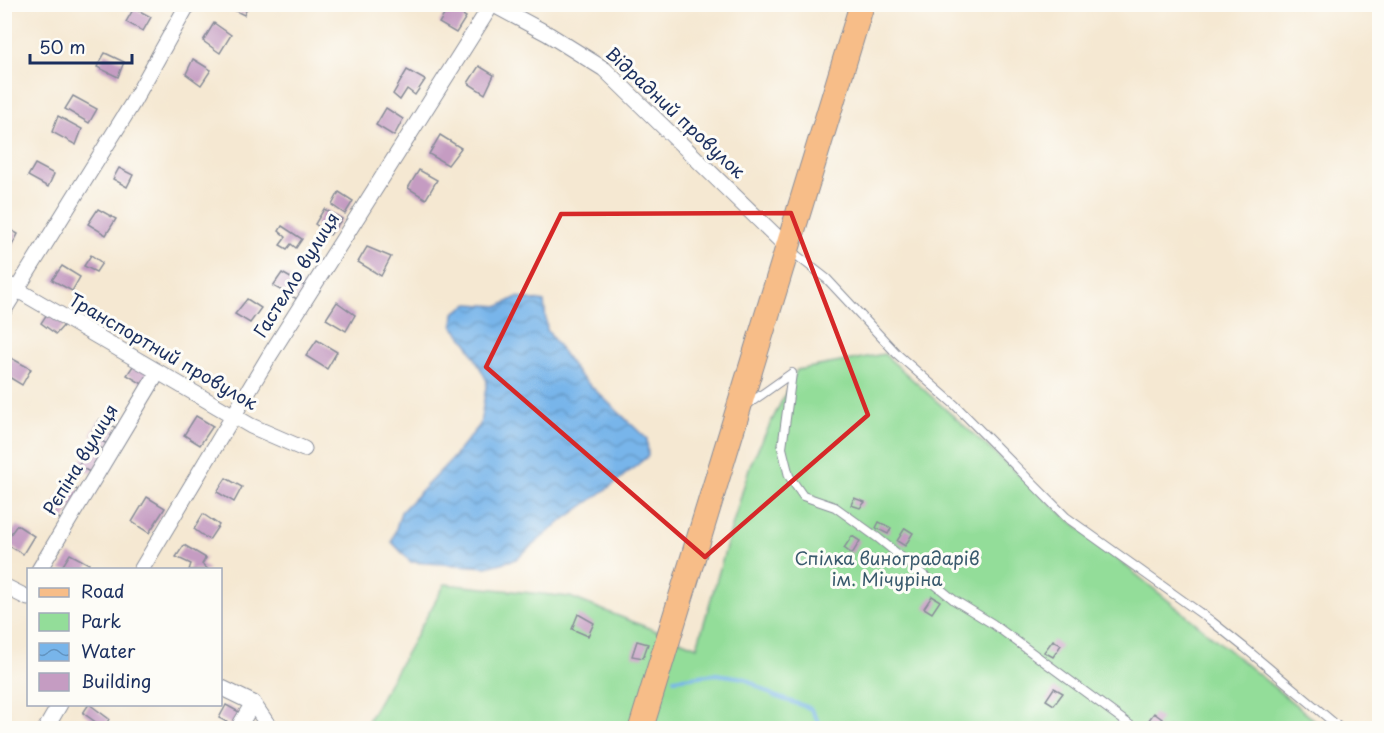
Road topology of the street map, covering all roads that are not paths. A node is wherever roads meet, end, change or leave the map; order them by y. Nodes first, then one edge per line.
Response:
1 (188, 4) edge
2 (492, 4) edge
3 (862, 4) edge
4 (788, 248) junction
5 (11, 285) edge
6 (4, 310) edge
7 (158, 372) junction
8 (737, 412) junction
9 (233, 416) junction
10 (304, 449) dead end
11 (40, 568) edge
12 (142, 568) edge
13 (4, 586) edge
14 (27, 593) edge
15 (222, 688) edge
16 (254, 702) junction
17 (59, 706) edge
18 (46, 729) edge
19 (238, 729) edge
20 (270, 729) edge
21 (641, 729) edge
22 (1134, 729) edge
23 (1340, 729) edge

1 - 5 street
2 - 4 street, Відрадний провулок
2 - 9 street, Гастелло вулиця
3 - 4 main road
4 - 8 main road
4 - 23 lane
5 - 6 street
5 - 7 street, Транспортний провулок
7 - 9 street, Транспортний провулок
7 - 11 street, Рєпіна вулиця
8 - 21 main road
8 - 22 lane
9 - 10 street, Транспортний провулок
9 - 12 street, Гастелло вулиця
13 - 14 street
15 - 16 street
16 - 19 street
16 - 20 street
17 - 18 street

